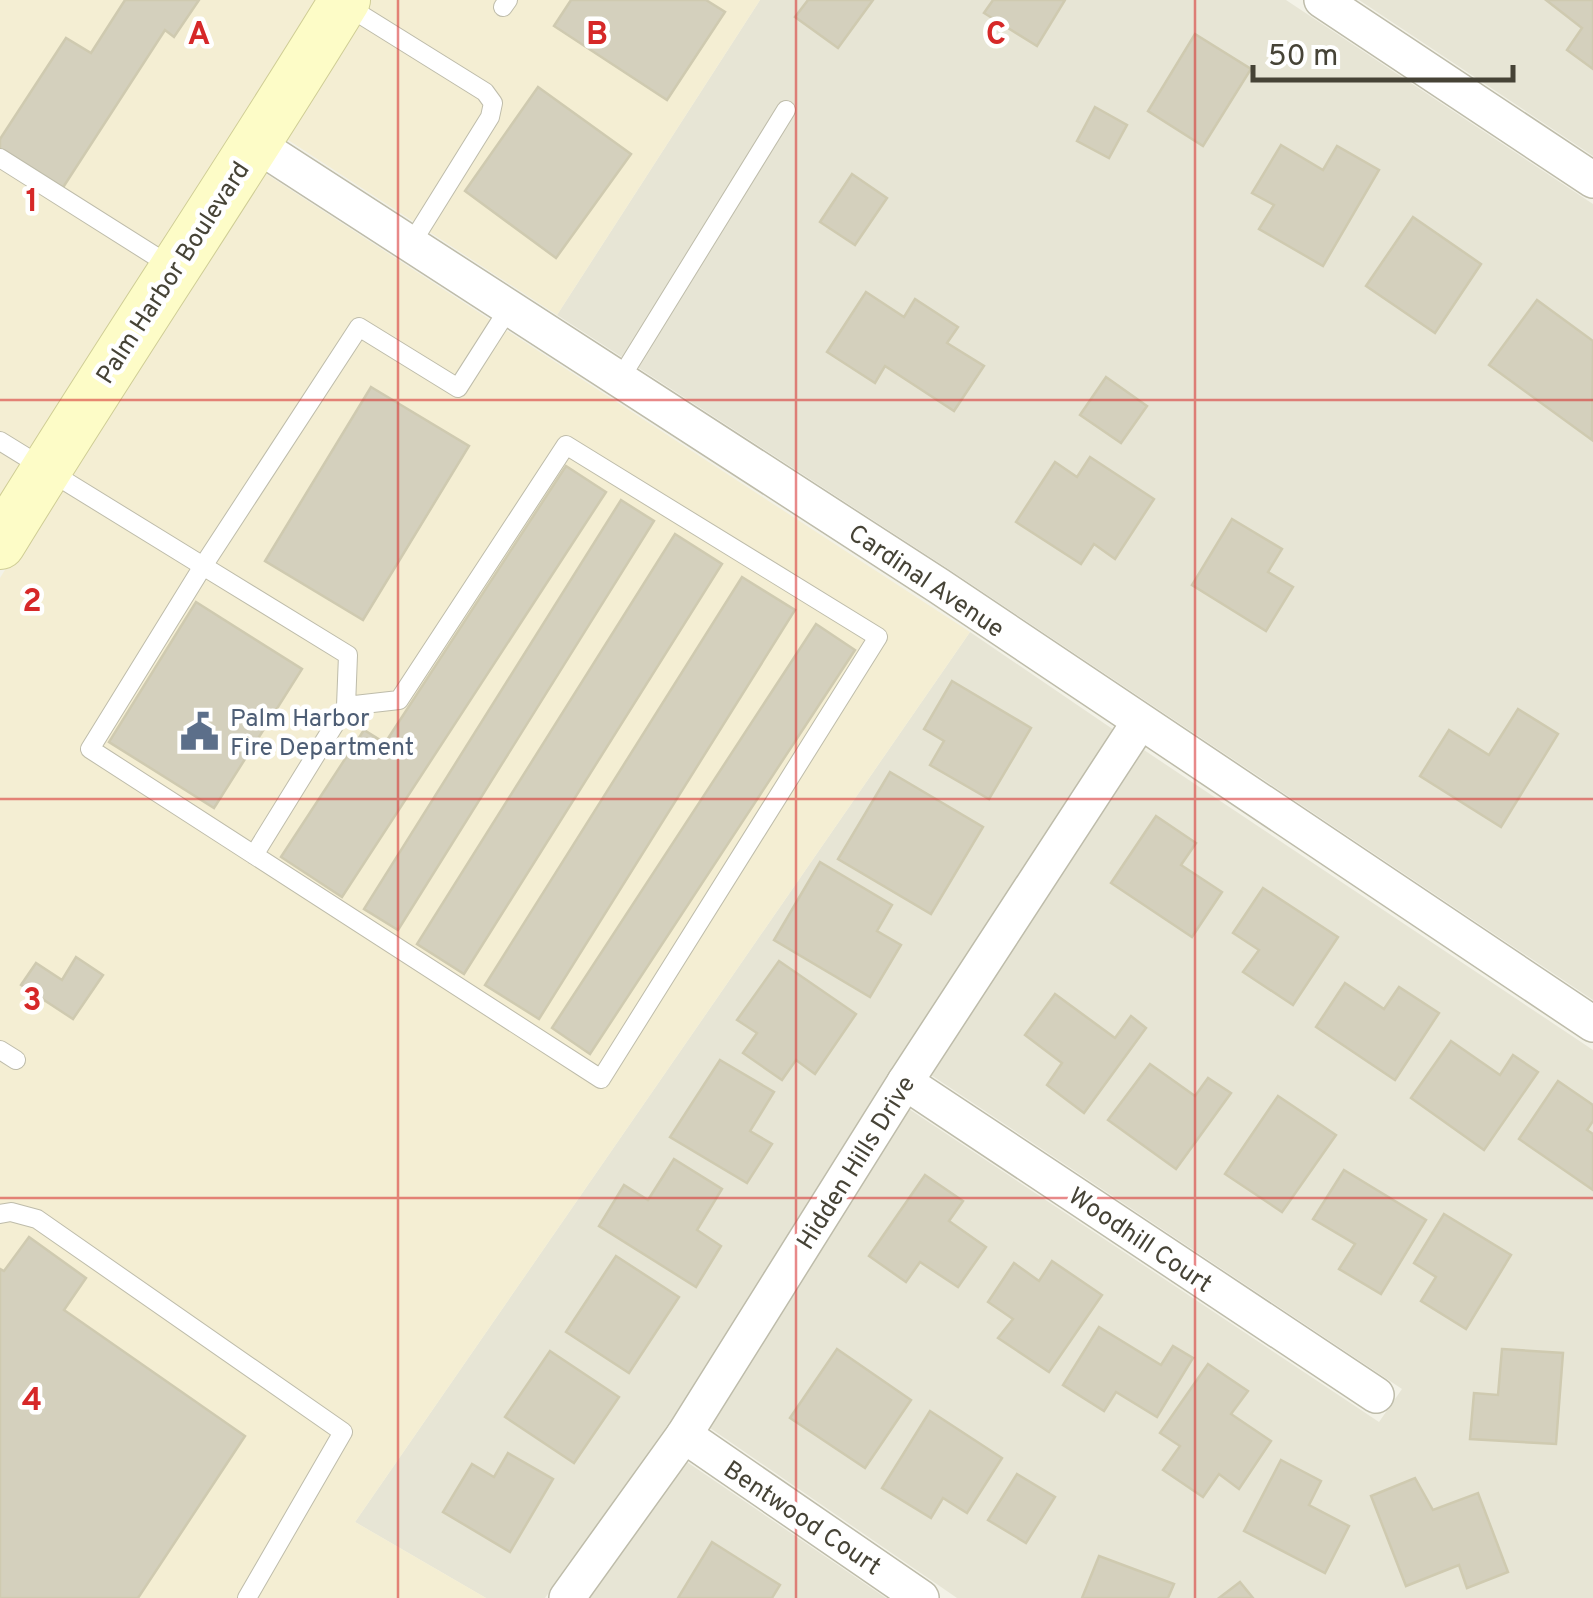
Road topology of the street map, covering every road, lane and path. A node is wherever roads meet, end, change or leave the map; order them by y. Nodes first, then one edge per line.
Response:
1 (1322, 0) edge
2 (344, 2) edge
3 (786, 110) dead end
4 (256, 144) junction
5 (0, 158) edge
6 (1593, 180) edge
7 (411, 244) junction
8 (174, 268) junction
9 (510, 308) junction
10 (620, 380) junction
11 (0, 441) edge
12 (46, 469) junction
13 (0, 544) edge
14 (203, 566) junction
15 (346, 706) junction
16 (1140, 723) junction
17 (254, 856) junction
18 (1593, 1024) edge
19 (906, 1082) junction
20 (0, 1214) edge
21 (1376, 1395) dead end
22 (684, 1436) junction
23 (246, 1598) edge
24 (567, 1598) edge
25 (922, 1598) edge

1 - 6 street
2 - 4 main road, Palm Harbor Boulevard
2 - 7 lane
3 - 10 lane
4 - 7 street, Cardinal Avenue
4 - 8 main road, Palm Harbor Boulevard
5 - 8 lane
7 - 9 street, Cardinal Avenue
8 - 12 main road, Palm Harbor Boulevard
9 - 10 street, Cardinal Avenue
9 - 14 lane
10 - 16 street, Cardinal Avenue
11 - 12 lane
12 - 13 main road, Palm Harbor Boulevard
12 - 14 lane
14 - 15 lane
14 - 17 lane
15 - 17 lane
15 - 17 lane
16 - 18 street, Cardinal Avenue
16 - 19 street, Hidden Hills Drive
19 - 21 street, Woodhill Court
19 - 22 street, Hidden Hills Drive
20 - 23 lane
22 - 24 street, Hidden Hills Drive
22 - 25 street, Bentwood Court

